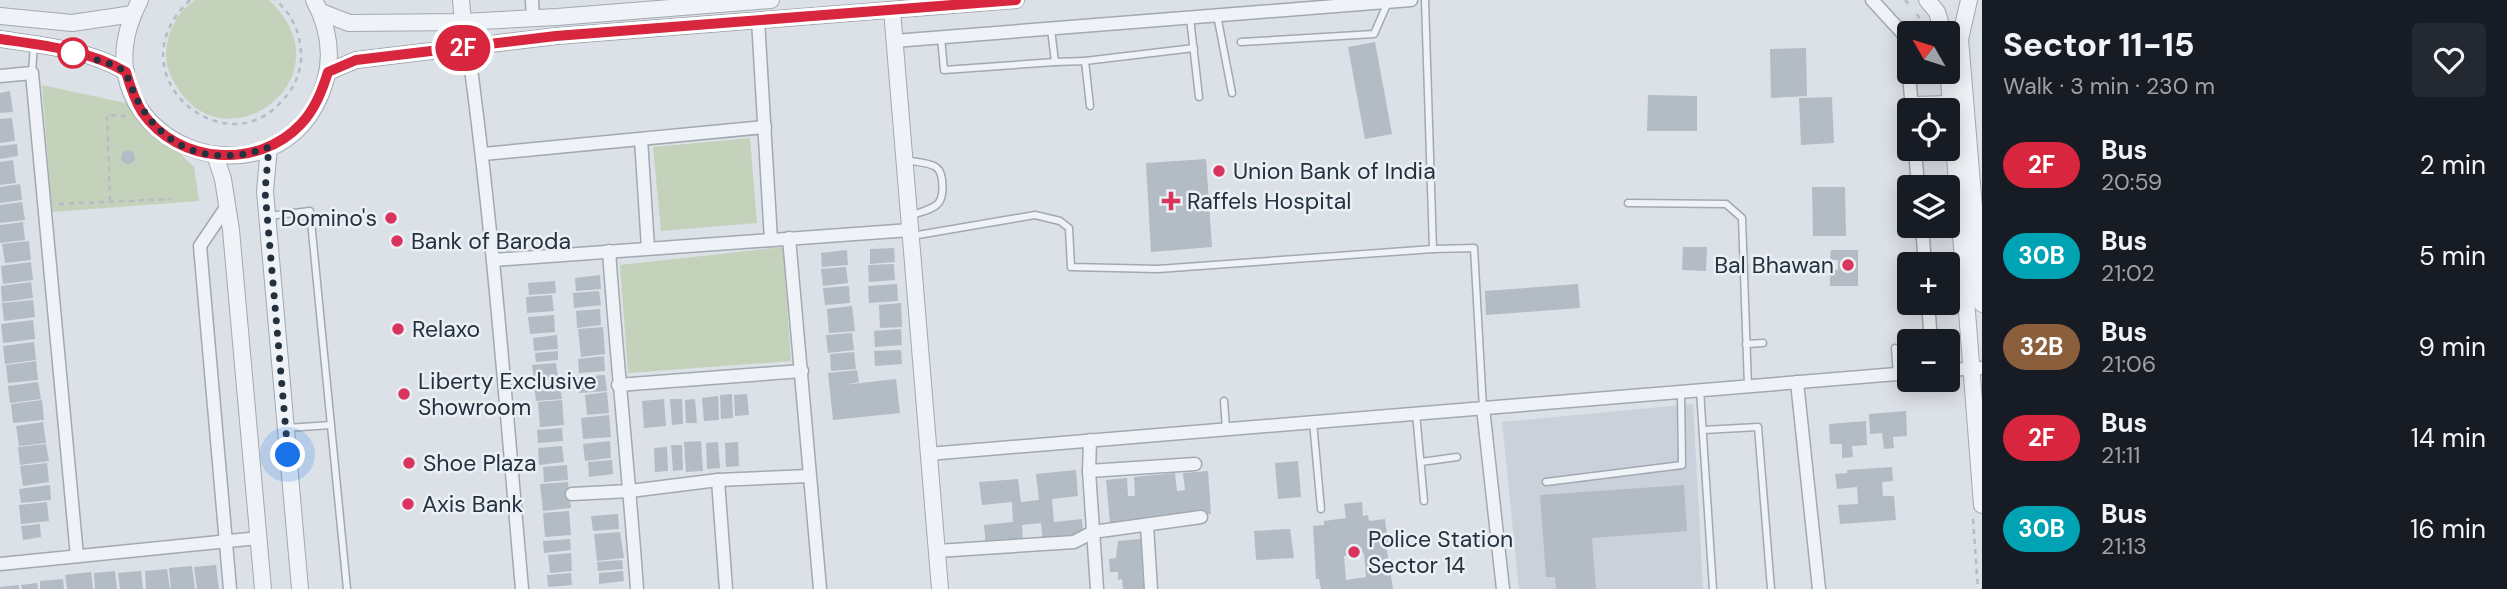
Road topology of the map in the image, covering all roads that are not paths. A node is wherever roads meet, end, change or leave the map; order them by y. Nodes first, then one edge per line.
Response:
1 (461, 0) edge
2 (532, 0) edge
3 (771, 0) edge
4 (1016, 0) edge
5 (1411, 0) edge
6 (1425, 0) edge
7 (1872, 0) edge
8 (1927, 0) edge
9 (1969, 0) edge
10 (1388, 2) edge
11 (317, 6) edge
12 (136, 7) edge
13 (892, 10) junction
14 (1217, 15) junction
15 (0, 16) edge
16 (533, 18) junction
17 (1190, 18) junction
18 (758, 20) junction
19 (1940, 21) edge
20 (463, 22) junction
21 (1051, 29) junction
22 (941, 37) junction
23 (0, 39) edge
24 (894, 41) junction
25 (1241, 42) dead end
26 (34, 44) junction
27 (468, 47) junction
28 (1194, 48) junction
29 (1085, 61) junction
30 (1055, 62) junction
31 (126, 72) junction
32 (328, 72) junction
33 (33, 73) junction
34 (0, 76) edge
35 (1232, 93) dead end
36 (1199, 97) dead end
37 (1911, 98) edge
38 (1090, 106) dead end
39 (765, 127) junction
40 (641, 139) junction
41 (269, 147) junction
42 (483, 154) junction
43 (215, 155) junction
44 (904, 160) junction
45 (1957, 161) edge
46 (1628, 203) dead end
47 (227, 206) junction
48 (267, 216) junction
49 (910, 228) junction
50 (789, 238) junction
51 (771, 240) junction
52 (648, 248) junction
53 (1433, 249) junction
54 (609, 251) junction
55 (494, 260) junction
56 (1982, 304) edge
57 (1763, 343) dead end
58 (1746, 344) junction
59 (1895, 348) dead end
60 (1897, 354) edge
61 (1977, 368) edge
62 (802, 371) junction
63 (1897, 374) edge
64 (1797, 382) junction
65 (618, 385) junction
66 (1748, 386) junction
67 (1700, 390) junction
68 (1681, 392) junction
69 (1224, 401) dead end
70 (1483, 408) junction
71 (1416, 414) junction
72 (1313, 422) junction
73 (331, 425) junction
74 (285, 429) junction
75 (1226, 429) junction
76 (1703, 429) junction
77 (1090, 440) junction
78 (928, 454) junction
79 (1457, 457) dead end
80 (1420, 462) junction
81 (1195, 464) dead end
82 (1089, 471) junction
83 (809, 476) junction
84 (718, 480) junction
85 (1546, 482) dead end
86 (630, 491) junction
87 (572, 494) dead end
88 (1424, 501) dead end
89 (1982, 505) edge
90 (1321, 509) dead end
91 (1201, 517) dead end
92 (1147, 524) junction
93 (1093, 532) junction
94 (259, 538) junction
95 (227, 542) junction
96 (937, 551) junction
97 (77, 556) junction
98 (0, 564) edge
99 (230, 589) edge
100 (263, 589) edge
101 (300, 589) edge
102 (347, 589) edge
103 (522, 589) edge
104 (637, 589) edge
105 (726, 589) edge
106 (820, 589) edge
107 (940, 589) edge
108 (1097, 589) edge
109 (1151, 589) edge
110 (1503, 589) edge
111 (1713, 589) edge
112 (1771, 589) edge
113 (1819, 589) edge

1 - 20 street
2 - 16 street
3 - 16 street
4 - 13 street
5 - 10 street
6 - 53 lane
7 - 37 street
8 - 19 street
9 - 56 street
10 - 14 street
10 - 25 lane
11 - 20 street
11 - 32 street
12 - 15 street
12 - 31 street
13 - 18 street
13 - 24 street
14 - 17 street
14 - 35 lane
16 - 20 street
17 - 21 street
17 - 28 lane
18 - 27 street
18 - 39 street
21 - 22 street
21 - 30 lane
22 - 24 street
22 - 30 lane
23 - 26 street
24 - 44 street
26 - 31 street
26 - 33 lane
27 - 32 street
27 - 42 street
28 - 29 lane
28 - 36 lane
29 - 30 lane
29 - 38 lane
31 - 43 street
32 - 41 street
33 - 34 street
33 - 97 street
39 - 40 street
39 - 51 street
40 - 42 street
40 - 52 street
41 - 43 street
41 - 48 street
42 - 55 street
43 - 47 street
44 - 49 street
44 - 49 lane
45 - 61 street
46 - 58 lane
47 - 94 street
47 - 95 street
48 - 73 lane
48 - 74 street
49 - 50 street
49 - 53 lane
49 - 78 street
50 - 51 street
50 - 62 street
51 - 52 street
52 - 54 street
53 - 70 lane
54 - 55 street
54 - 65 street
55 - 103 street
57 - 58 lane
58 - 66 lane
59 - 60 lane
61 - 89 street
62 - 65 street
62 - 83 street
63 - 64 street
64 - 66 street
64 - 113 street
65 - 86 street
66 - 67 street
67 - 68 street
67 - 76 lane
68 - 70 street
68 - 85 lane
69 - 75 lane
70 - 71 street
70 - 110 street
71 - 72 street
71 - 80 lane
72 - 75 street
72 - 90 lane
73 - 74 lane
73 - 102 lane
74 - 101 street
75 - 77 street
76 - 111 lane
76 - 112 lane
77 - 78 street
77 - 82 street
78 - 96 street
79 - 80 lane
80 - 88 lane
81 - 82 street
82 - 93 street
83 - 84 street
83 - 106 street
84 - 86 street
84 - 105 street
86 - 87 street
86 - 104 street
91 - 92 street
92 - 93 street
92 - 109 street
93 - 96 street
93 - 108 street
94 - 95 street
94 - 100 street
95 - 97 street
95 - 99 street
96 - 107 street
97 - 98 street

